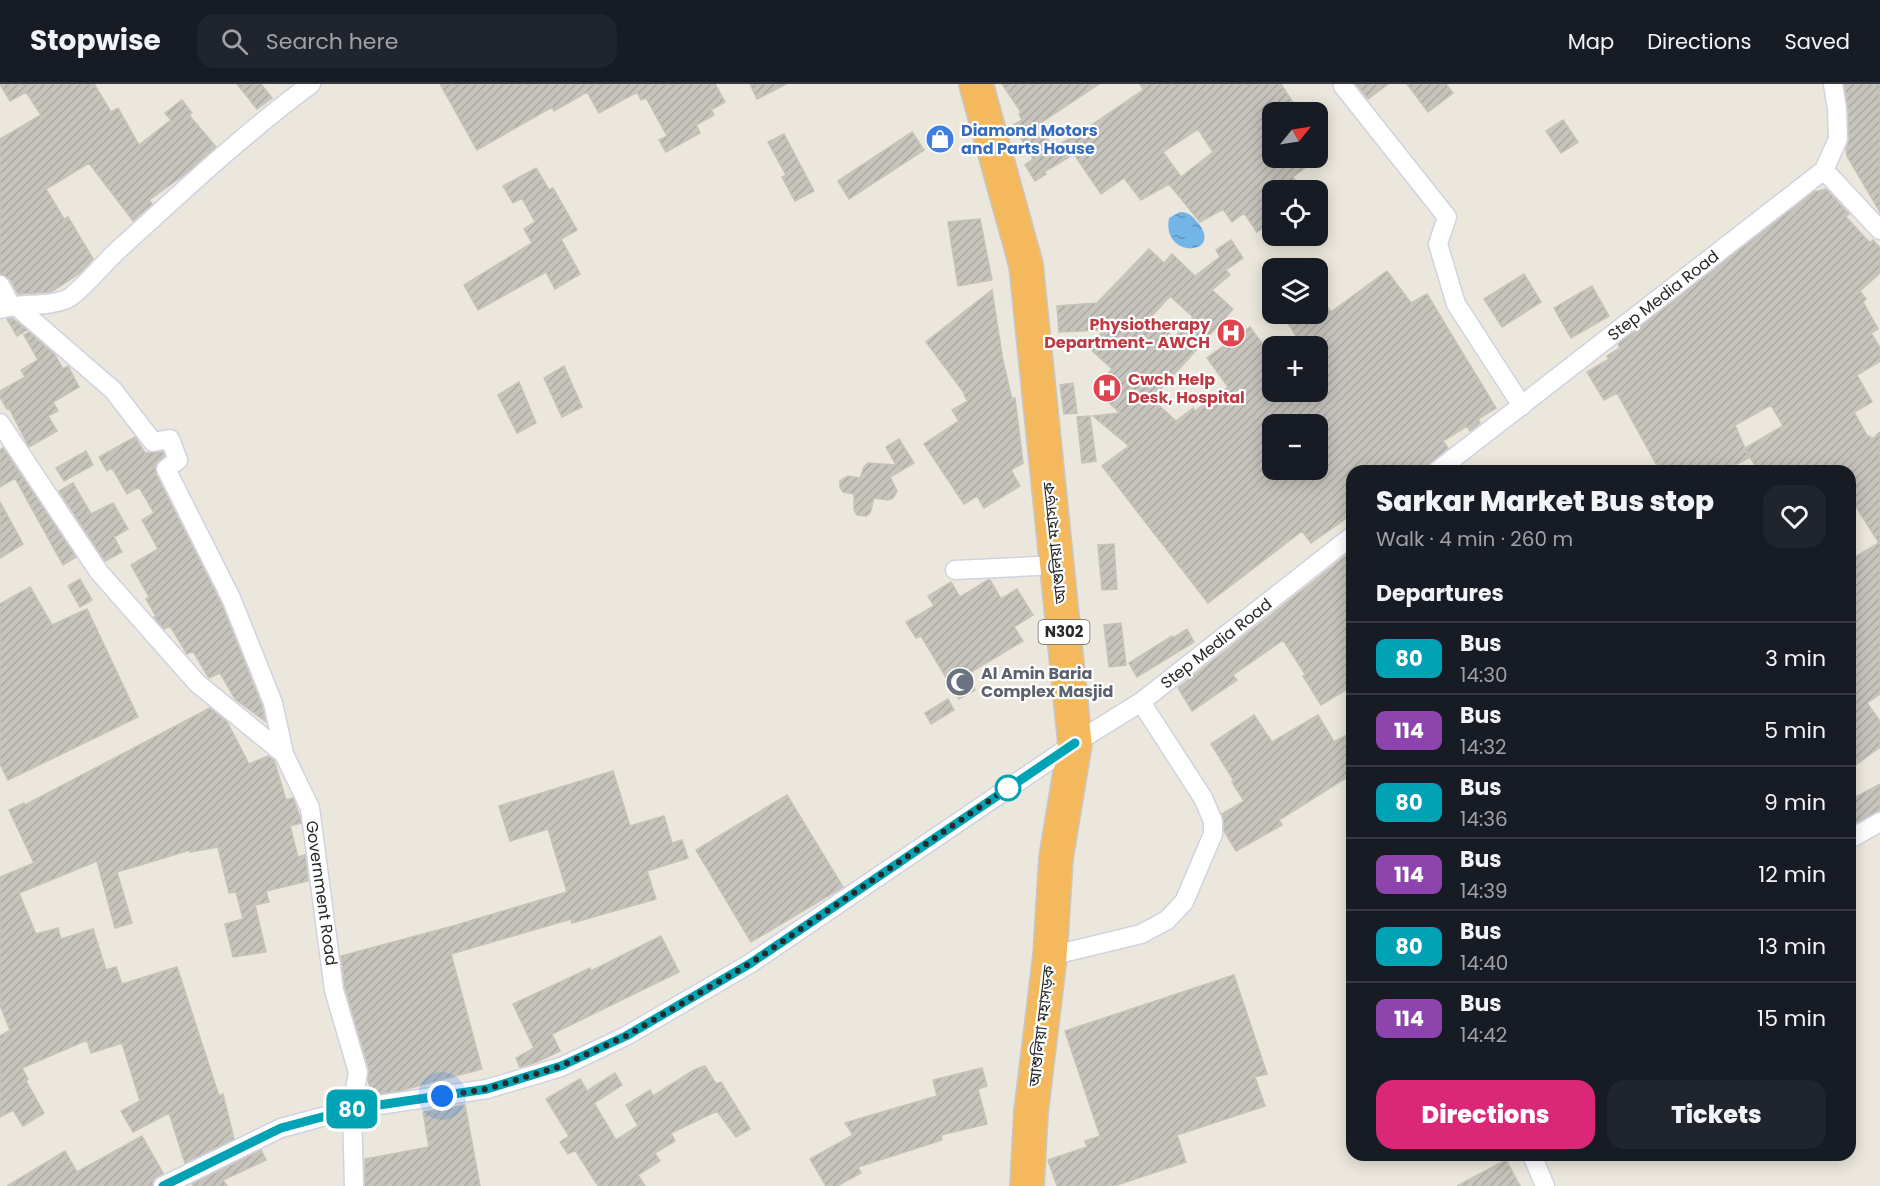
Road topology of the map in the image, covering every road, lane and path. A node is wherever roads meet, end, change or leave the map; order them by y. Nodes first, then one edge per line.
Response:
1 (311, 84) edge
2 (976, 84) edge
3 (1344, 84) edge
4 (1833, 84) edge
5 (1824, 170) junction
6 (1880, 230) edge
7 (0, 285) edge
8 (9, 307) edge
9 (1522, 406) junction
10 (0, 423) edge
11 (5, 442) edge
12 (1445, 465) edge
13 (1346, 541) edge
14 (1057, 565) junction
15 (955, 570) dead end
16 (1141, 702) junction
17 (1075, 743) junction
18 (284, 754) junction
19 (1880, 822) edge
20 (1856, 836) edge
21 (1050, 956) junction
22 (352, 1109) junction
23 (1535, 1161) edge
24 (163, 1186) edge
25 (354, 1186) edge
26 (1027, 1186) edge
27 (1545, 1186) edge

1 - 8 street
2 - 14 highway, আশুলিয়া মহাসড়ক / N302
3 - 9 street
4 - 5 street
5 - 6 street
5 - 9 street, Step Media Road
7 - 8 street
8 - 18 street
9 - 12 street, Step Media Road
10 - 11 street, Government Road
11 - 18 street, Government Road
13 - 16 street, Step Media Road
14 - 15 street
14 - 17 highway, আশুলিয়া মহাসড়ক / N302
16 - 17 street, Step Media Road
16 - 21 street
17 - 21 highway, আশুলিয়া মহাসড়ক / N302
17 - 22 street, Step Media Road
18 - 22 street, Government Road
19 - 20 street
21 - 26 highway, আশুলিয়া মহাসড়ক / N302
22 - 24 street, Step Media Road
22 - 25 street, Government Road
23 - 27 street

